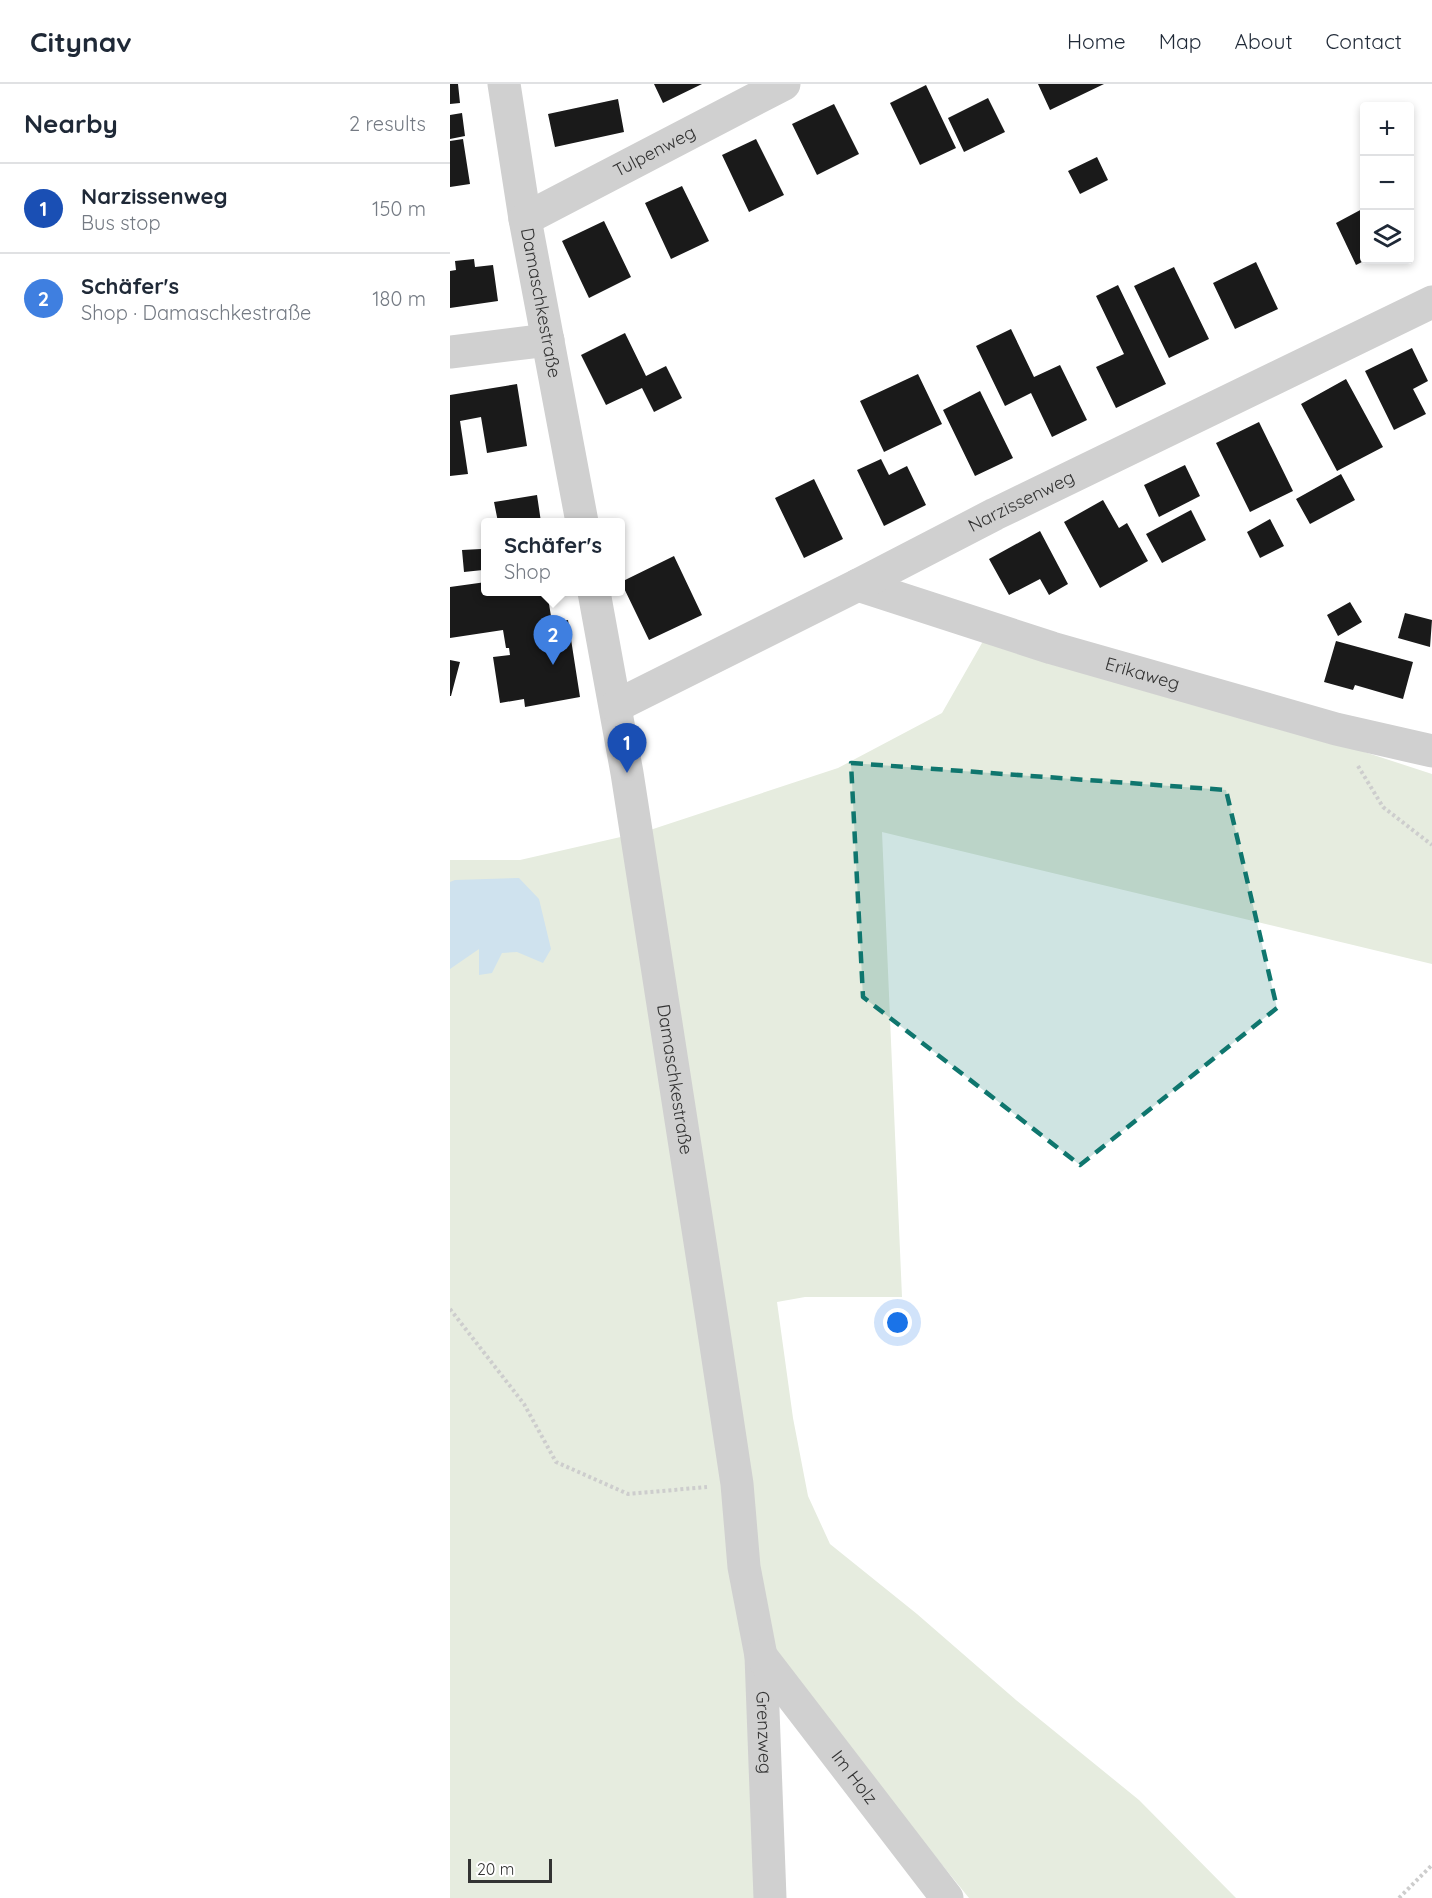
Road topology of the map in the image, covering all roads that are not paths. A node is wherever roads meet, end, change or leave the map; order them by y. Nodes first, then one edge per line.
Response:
1 (504, 84) edge
2 (784, 84) edge
3 (525, 219) junction
4 (1432, 302) edge
5 (548, 340) junction
6 (450, 352) edge
7 (581, 518) edge
8 (858, 585) junction
9 (595, 596) edge
10 (616, 706) junction
11 (1432, 751) edge
12 (744, 1567) joint
13 (761, 1656) junction
14 (770, 1898) edge
15 (947, 1898) edge

1 - 3 street, Damaschkestraße
2 - 3 street, Tulpenweg
3 - 5 street, Damaschkestraße
4 - 8 street, Narzissenweg
5 - 6 street
5 - 7 street, Damaschkestraße
8 - 10 street, Narzissenweg
8 - 11 street, Erikaweg
9 - 10 street, Damaschkestraße
10 - 12 street, Damaschkestraße
12 - 13 street, Grenzweg
13 - 14 street, Grenzweg
13 - 15 street, Im Holz

